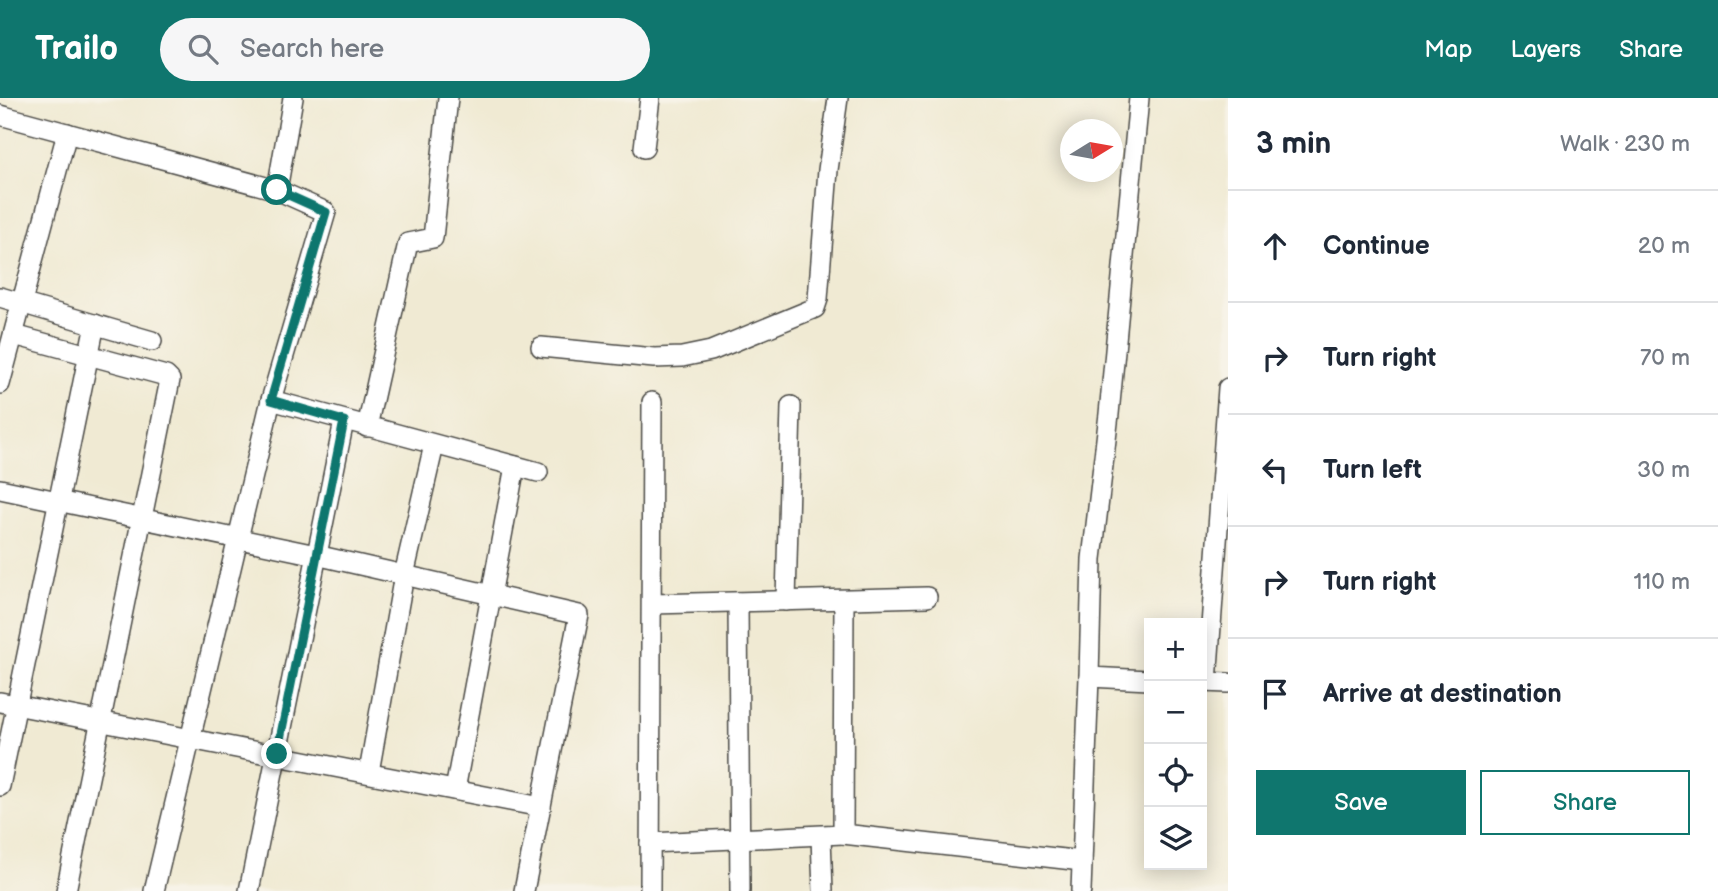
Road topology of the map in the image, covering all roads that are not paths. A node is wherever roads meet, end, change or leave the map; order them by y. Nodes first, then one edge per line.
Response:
1 (293, 98) edge
2 (448, 98) edge
3 (650, 98) edge
4 (838, 98) edge
5 (1139, 98) edge
6 (0, 115) edge
7 (67, 134) junction
8 (645, 148) dead end
9 (277, 190) junction
10 (0, 297) edge
11 (22, 304) junction
12 (95, 324) junction
13 (14, 335) junction
14 (152, 341) dead end
15 (541, 348) dead end
16 (89, 356) junction
17 (0, 384) edge
18 (1228, 396) edge
19 (271, 400) junction
20 (652, 402) dead end
21 (792, 406) dead end
22 (344, 421) junction
23 (367, 427) junction
24 (434, 444) junction
25 (515, 466) junction
26 (538, 472) dead end
27 (0, 489) edge
28 (60, 502) junction
29 (141, 520) junction
30 (1223, 535) edge
31 (237, 539) junction
32 (317, 555) junction
33 (404, 575) junction
34 (493, 595) junction
35 (927, 597) dead end
36 (844, 600) junction
37 (786, 601) junction
38 (738, 602) junction
39 (652, 604) junction
40 (1089, 677) junction
41 (1144, 680) edge
42 (1205, 681) edge
43 (1207, 682) edge
44 (1228, 683) edge
45 (9, 704) edge
46 (101, 722) junction
47 (191, 739) junction
48 (277, 754) junction
49 (369, 772) junction
50 (0, 786) edge
51 (455, 790) junction
52 (541, 807) junction
53 (843, 834) junction
54 (821, 836) junction
55 (740, 838) junction
56 (650, 843) junction
57 (1082, 860) junction
58 (66, 891) edge
59 (154, 891) edge
60 (249, 891) edge
61 (524, 891) edge
62 (650, 891) edge
63 (740, 891) edge
64 (823, 891) edge
65 (1081, 891) edge

1 - 9 street
2 - 23 street
3 - 8 street
4 - 15 street
5 - 40 street
6 - 7 street
7 - 9 street
7 - 11 street
9 - 19 street
10 - 11 street
11 - 12 street
11 - 13 street
12 - 14 street
12 - 16 street
13 - 16 street
13 - 17 street
16 - 28 street
16 - 29 street
18 - 30 street
19 - 22 street
19 - 31 street
20 - 39 street
21 - 37 street
22 - 23 street
22 - 32 street
23 - 24 street
24 - 25 street
24 - 33 street
25 - 26 street
25 - 34 street
27 - 28 street
28 - 29 street
28 - 45 street
29 - 31 street
29 - 46 street
30 - 42 street
31 - 32 street
31 - 47 street
32 - 33 street
32 - 48 street
33 - 34 street
33 - 49 street
34 - 51 street
34 - 52 street
35 - 36 street
36 - 37 street
36 - 53 street
37 - 38 street
38 - 39 street
38 - 55 street
39 - 56 street
40 - 41 street
40 - 57 street
43 - 44 street
45 - 46 street
45 - 50 street
46 - 47 street
46 - 58 street
47 - 48 street
47 - 59 street
48 - 49 street
48 - 60 street
49 - 51 street
51 - 52 street
52 - 61 street
53 - 54 street
53 - 57 street
54 - 55 street
54 - 64 street
55 - 56 street
55 - 63 street
56 - 62 street
57 - 65 street

